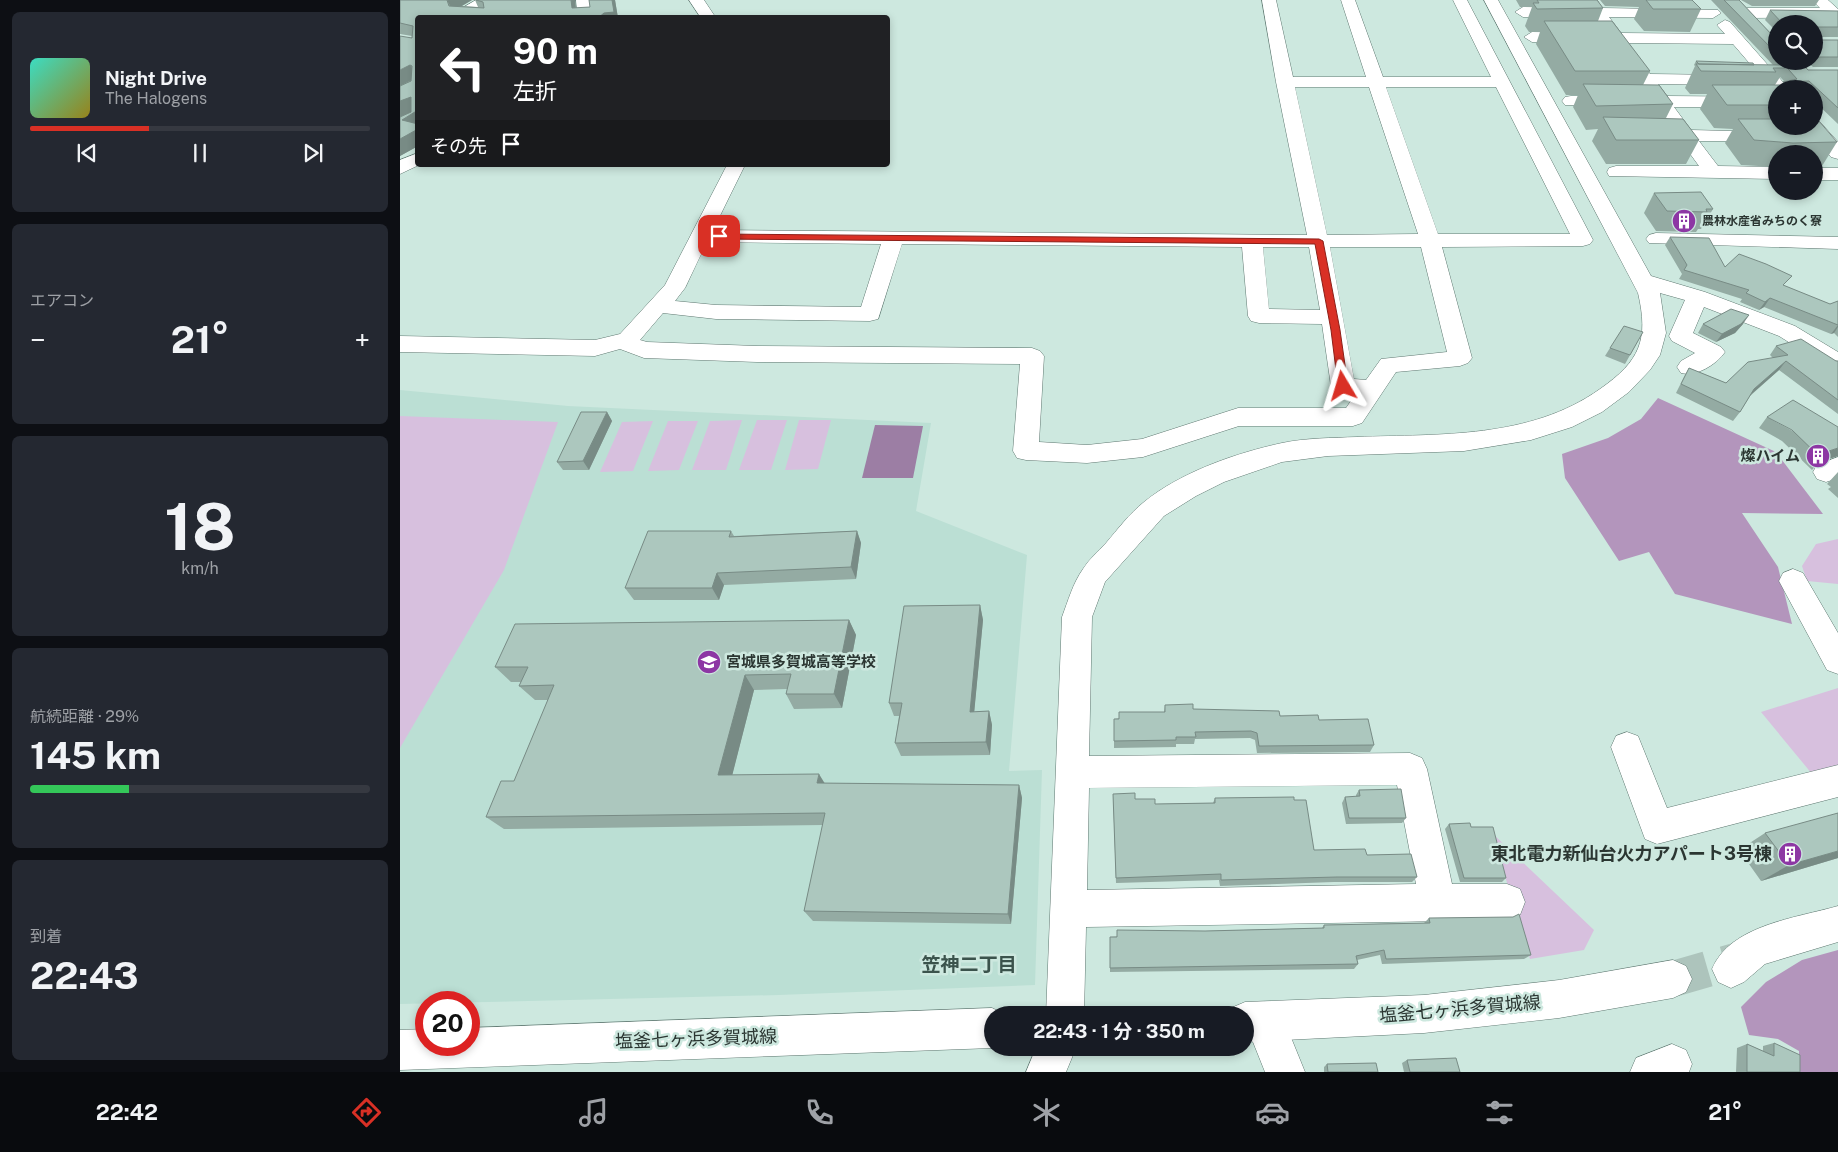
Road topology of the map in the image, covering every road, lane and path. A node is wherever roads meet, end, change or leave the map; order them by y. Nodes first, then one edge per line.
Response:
1 (487, 0) edge
2 (583, 0) edge
3 (696, 0) edge
4 (1269, 0) edge
5 (1348, 0) edge
6 (1460, 0) edge
7 (1491, 0) edge
8 (1702, 0) edge
9 (1735, 0) edge
10 (1819, 0) edge
11 (1593, 6) edge
12 (1523, 12) dead end
13 (1713, 13) junction
14 (1748, 13) junction
15 (472, 15) edge
16 (586, 15) edge
17 (707, 15) edge
18 (1836, 15) edge
19 (1765, 30) edge
20 (1532, 37) dead end
21 (1615, 38) junction
22 (1736, 39) junction
23 (1645, 79) junction
24 (1773, 80) edge
25 (1284, 82) junction
26 (1376, 82) junction
27 (1503, 82) junction
28 (1768, 83) edge
29 (1570, 101) dead end
30 (1660, 101) junction
31 (1768, 102) edge
32 (1657, 135) edge
33 (1685, 135) junction
34 (1816, 135) edge
35 (1784, 136) edge
36 (1838, 153) edge
37 (415, 160) edge
38 (735, 167) edge
39 (400, 168) edge
40 (1616, 172) dead end
41 (1712, 172) junction
42 (1768, 173) edge
43 (1823, 174) edge
44 (1838, 174) edge
45 (700, 236) junction
46 (893, 238) junction
47 (1656, 239) dead end
48 (1252, 240) junction
49 (1319, 241) junction
50 (1430, 241) junction
51 (1838, 243) edge
52 (1643, 281) junction
53 (1697, 297) junction
54 (659, 306) junction
55 (1333, 317) junction
56 (622, 340) junction
57 (400, 344) edge
58 (1838, 362) edge
59 (1689, 367) edge
60 (1372, 389) junction
61 (1793, 581) dead end
62 (1838, 661) edge
63 (1627, 747) dead end
64 (1073, 772) junction
65 (1838, 782) edge
66 (1438, 902) junction
67 (1507, 902) dead end
68 (1068, 909) junction
69 (1838, 924) edge
70 (1731, 968) tunnel mouth
71 (1674, 979) tunnel mouth
72 (1065, 1006) edge
73 (1255, 1022) edge
74 (984, 1028) edge
75 (400, 1050) edge
76 (1053, 1056) edge
77 (1046, 1072) edge
78 (1285, 1072) edge

1 - 15 street
2 - 16 street
3 - 17 street
4 - 25 street
5 - 26 street
6 - 27 street
7 - 52 street
8 - 13 street
9 - 14 street
10 - 18 street
11 - 12 street
11 - 13 street
11 - 21 street
13 - 22 street
14 - 18 street
14 - 19 street
20 - 21 street
21 - 22 street
21 - 23 street
22 - 24 street
23 - 28 street
23 - 30 street
25 - 26 street
25 - 49 street
26 - 27 street
26 - 50 street
27 - 50 street
29 - 30 street
30 - 31 street
30 - 33 street
32 - 33 street
33 - 35 street
33 - 41 street
34 - 36 street
37 - 39 street
38 - 45 street
40 - 41 street
41 - 42 street
43 - 44 street
45 - 46 street
45 - 54 street
46 - 48 street
46 - 54 street
47 - 51 street
48 - 49 street
48 - 55 street
49 - 50 street
49 - 55 street
50 - 60 street
52 - 53 street
52 - 64 street
53 - 58 street
53 - 59 street
54 - 56 street
55 - 60 street
56 - 57 street
56 - 60 street
61 - 62 street
63 - 65 street
64 - 66 street
64 - 68 street
66 - 67 street
66 - 68 street
68 - 72 street
69 - 70 street
71 - 73 street, 塩釜七ヶ浜多賀城線
73 - 78 street
74 - 75 street, 塩釜七ヶ浜多賀城線
76 - 77 street

